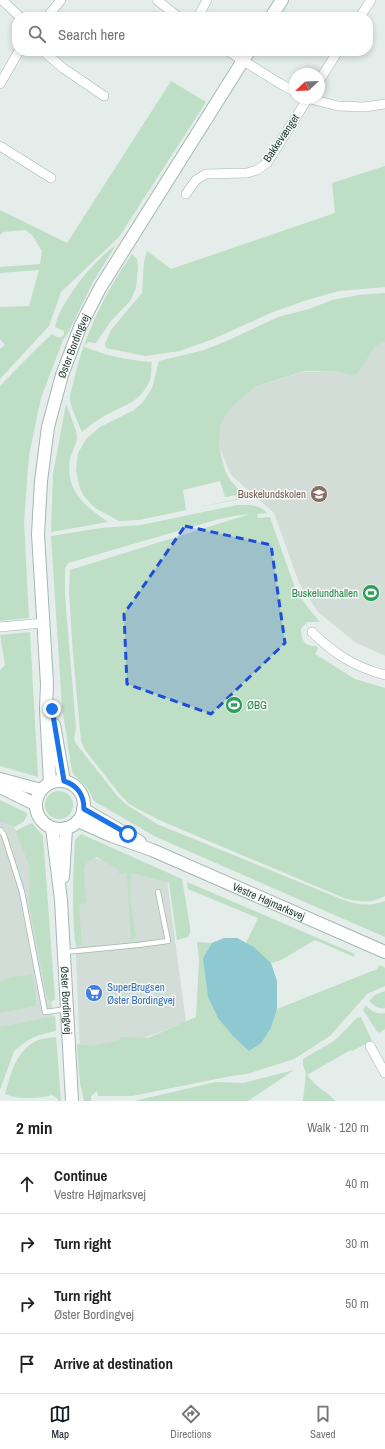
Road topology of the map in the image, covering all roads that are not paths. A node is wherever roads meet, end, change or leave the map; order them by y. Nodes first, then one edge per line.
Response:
1 (2, 0) edge
2 (61, 0) edge
3 (157, 0) edge
4 (207, 0) edge
5 (282, 0) edge
6 (371, 0) edge
7 (15, 12) edge
8 (51, 12) edge
9 (172, 12) edge
10 (201, 12) edge
11 (274, 12) edge
12 (363, 12) edge
13 (16, 56) edge
14 (49, 56) edge
15 (246, 56) edge
16 (335, 56) edge
17 (325, 72) edge
18 (0, 84) edge
19 (289, 89) edge
20 (104, 96) dead end
21 (325, 103) edge
22 (304, 104) edge
23 (385, 104) edge
24 (0, 146) edge
25 (52, 178) dead end
26 (186, 194) dead end
27 (43, 623) junction
28 (0, 627) edge
29 (312, 632) dead end
30 (385, 675) edge
31 (47, 684) junction
32 (0, 779) edge
33 (64, 781) junction
34 (45, 786) junction
35 (0, 787) edge
36 (35, 804) junction
37 (84, 809) junction
38 (78, 821) junction
39 (52, 828) junction
40 (66, 828) junction
41 (0, 830) edge
42 (152, 850) junction
43 (158, 892) dead end
44 (61, 900) junction
45 (64, 952) junction
46 (385, 952) edge
47 (67, 1009) junction
48 (370, 1046) dead end
49 (385, 1073) edge
50 (72, 1101) edge

1 - 7 street
2 - 8 street
3 - 9 street
4 - 10 street
5 - 11 street
6 - 12 street
13 - 18 street
14 - 20 street
15 - 19 street
15 - 27 street, Øster Bordingvej
16 - 17 street
21 - 23 street, Bakkevænget
22 - 26 street, Bakkevænget
24 - 25 street
27 - 28 street
27 - 31 street, Øster Bordingvej
29 - 30 street
31 - 33 street, Øster Bordingvej
31 - 34 street, Øster Bordingvej
32 - 34 street
33 - 34 street
33 - 37 street
34 - 36 street
35 - 36 street
36 - 39 street
37 - 38 street
37 - 42 street, Vestre Højmarksvej
38 - 40 street
38 - 42 street, Vestre Højmarksvej
39 - 40 street
39 - 44 street, Øster Bordingvej
40 - 44 street, Øster Bordingvej
41 - 47 lane
42 - 46 street, Vestre Højmarksvej
43 - 45 lane
44 - 45 street, Øster Bordingvej
45 - 47 street, Øster Bordingvej
47 - 50 street, Øster Bordingvej
48 - 49 street

